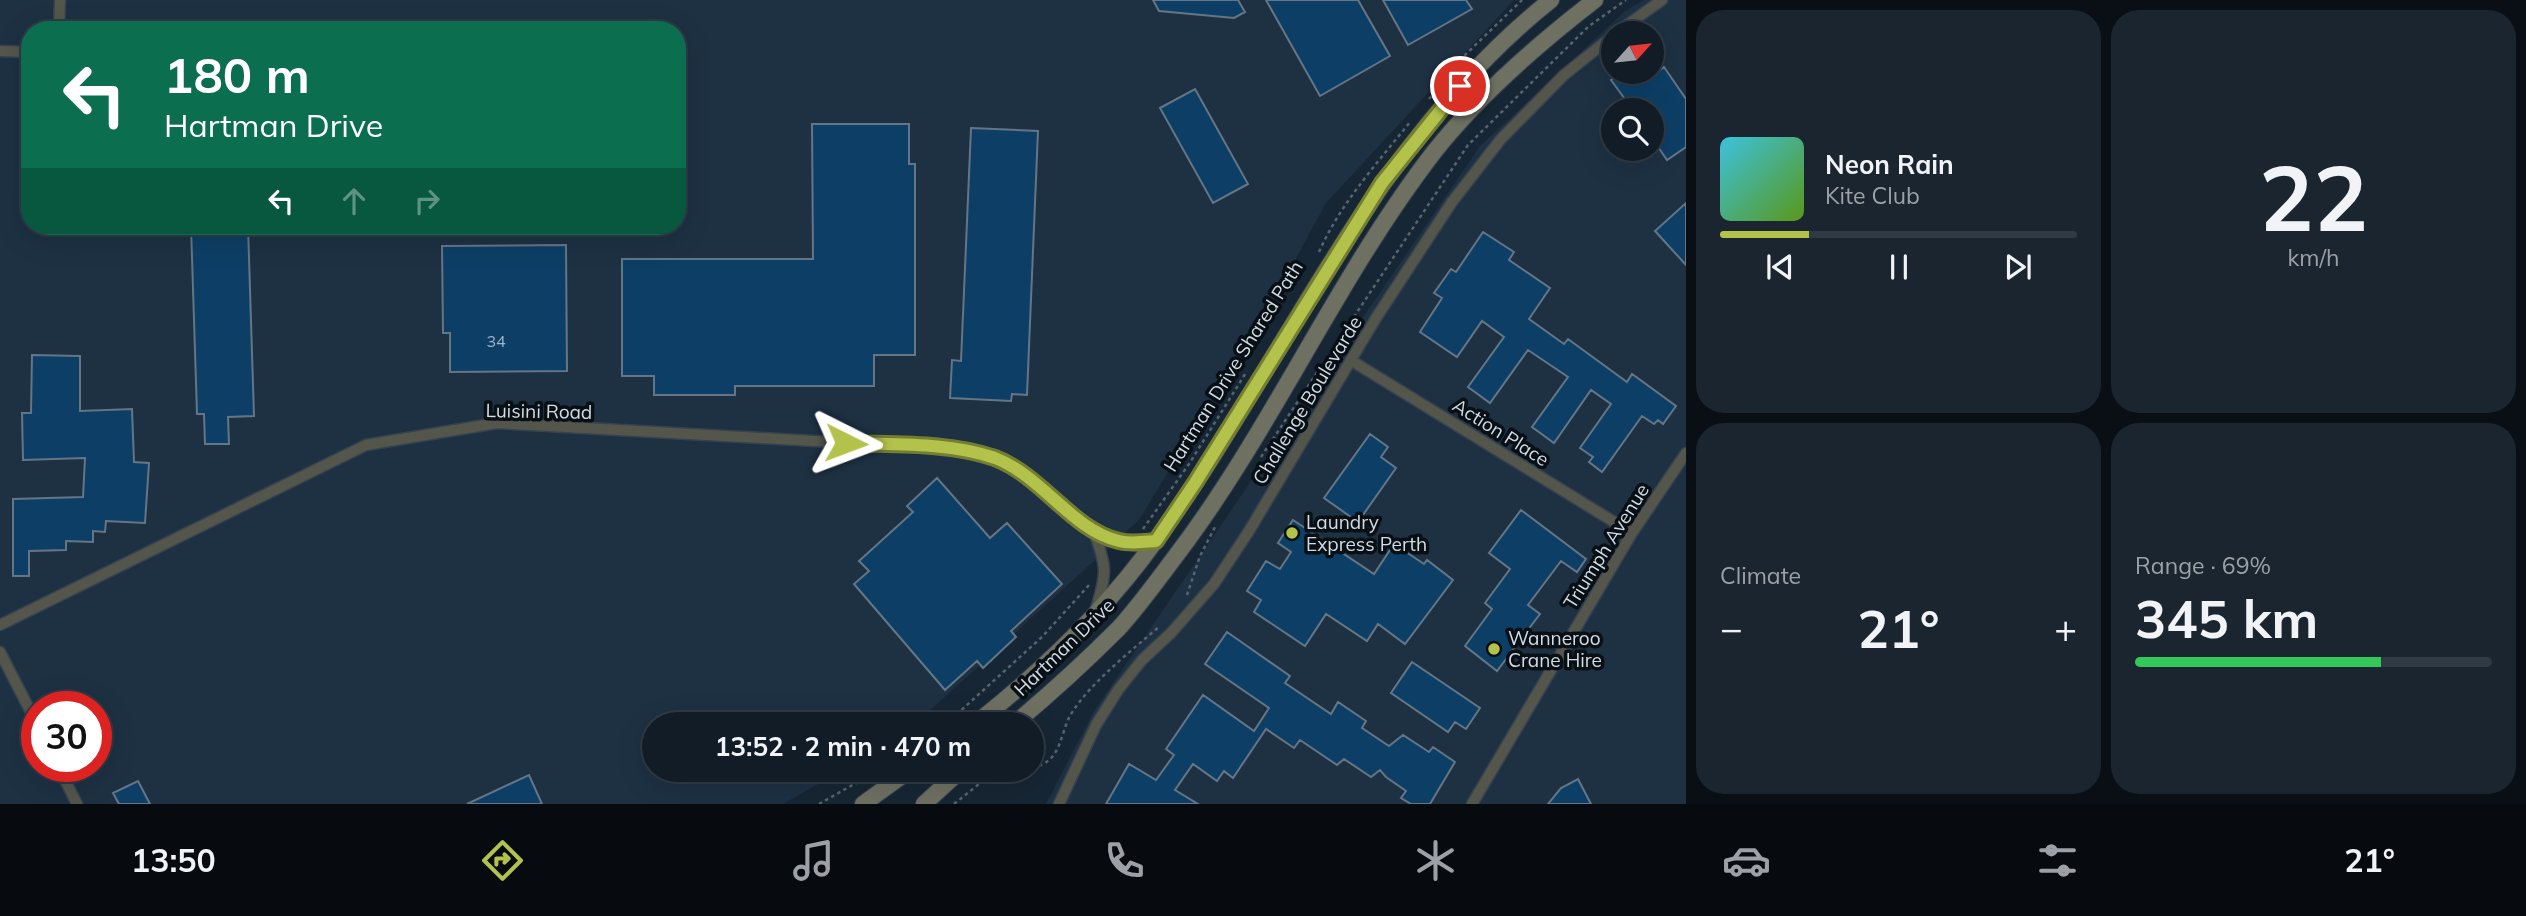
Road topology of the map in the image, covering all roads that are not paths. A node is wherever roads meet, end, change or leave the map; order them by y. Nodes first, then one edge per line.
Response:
1 (60, 0) edge
2 (1551, 0) edge
3 (1595, 0) edge
4 (1661, 0) edge
5 (59, 21) edge
6 (1633, 21) edge
7 (1601, 45) edge
8 (0, 51) edge
9 (21, 52) edge
10 (1352, 361) junction
11 (1686, 453) edge
12 (1094, 532) junction
13 (1632, 533) junction
14 (1156, 541) junction
15 (1095, 614) junction
16 (0, 625) edge
17 (0, 652) edge
18 (21, 693) edge
19 (989, 712) edge
20 (1027, 712) edge
21 (66, 782) edge
22 (893, 782) edge
23 (948, 782) edge
24 (77, 804) edge
25 (863, 804) edge
26 (924, 804) edge
27 (1059, 804) edge
28 (1472, 804) edge

1 - 5 street
2 - 14 main road, Hartman Drive
3 - 20 main road, Hartman Drive
4 - 6 street, Challenge Boulevarde
7 - 10 street, Challenge Boulevarde
8 - 9 street
10 - 13 street, Action Place
10 - 27 street, Challenge Boulevarde
11 - 13 street, Triumph Avenue
12 - 14 street, Luisini Road
12 - 15 street
12 - 16 street, Luisini Road
13 - 28 street, Triumph Avenue
14 - 15 main road, Hartman Drive
15 - 19 main road, Hartman Drive
17 - 18 street
21 - 24 street
22 - 25 main road
23 - 26 main road

